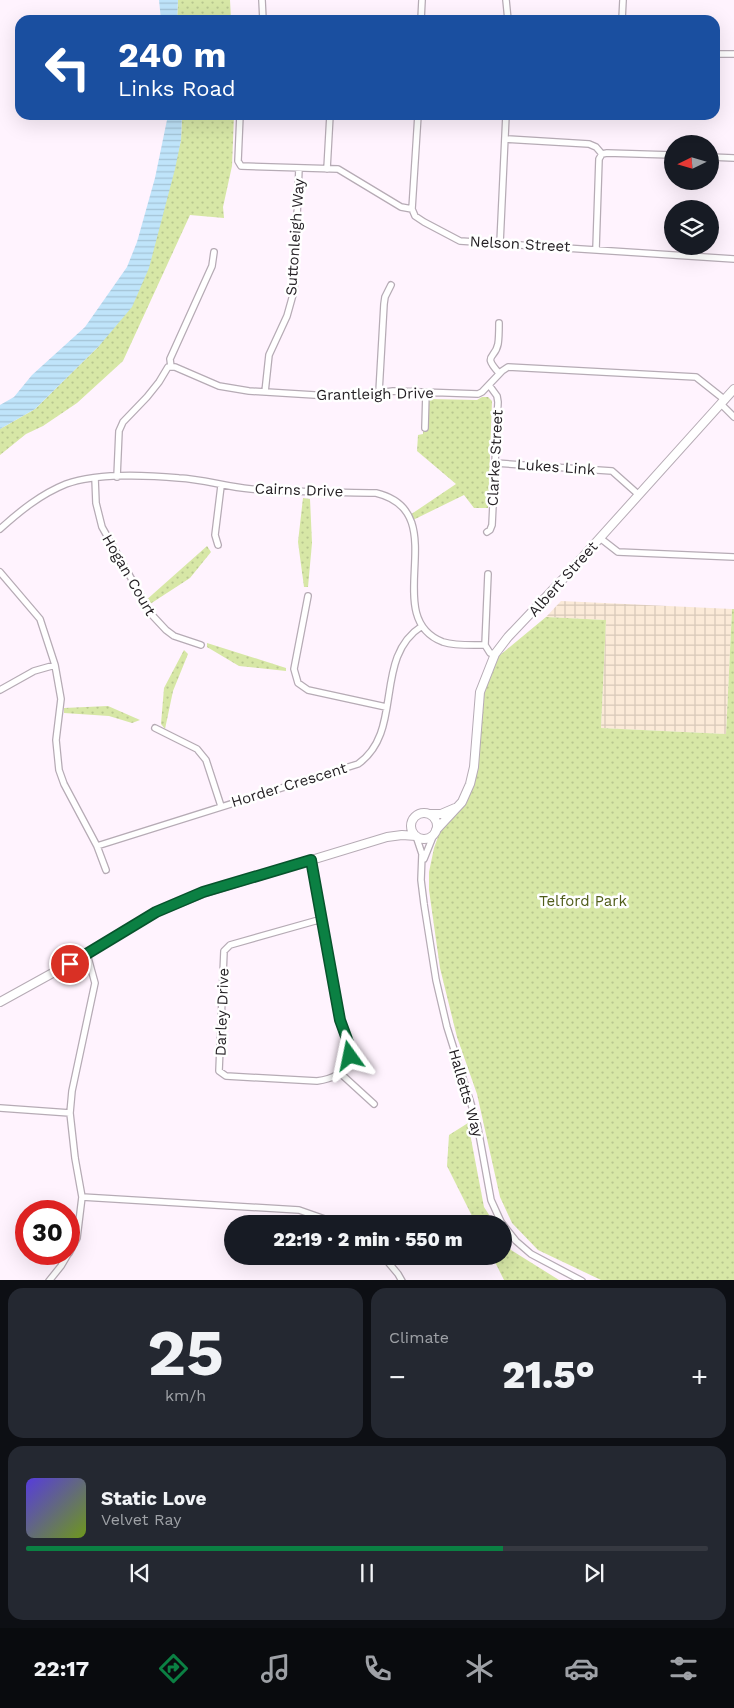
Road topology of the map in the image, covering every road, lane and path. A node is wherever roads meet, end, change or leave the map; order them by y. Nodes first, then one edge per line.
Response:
1 (262, 0) edge
2 (422, 0) edge
3 (506, 0) edge
4 (623, 0) edge
5 (263, 15) edge
6 (421, 15) edge
7 (508, 15) edge
8 (622, 15) edge
9 (720, 54) edge
10 (734, 54) edge
11 (240, 120) edge
12 (330, 120) edge
13 (418, 120) edge
14 (506, 120) edge
15 (506, 139) junction
16 (602, 154) junction
17 (664, 155) edge
18 (719, 157) edge
19 (734, 158) edge
20 (299, 168) junction
21 (327, 168) junction
22 (412, 209) junction
23 (500, 243) junction
24 (596, 248) junction
25 (214, 252) dead end
26 (734, 259) edge
27 (391, 285) dead end
28 (499, 323) dead end
29 (171, 367) junction
30 (499, 373) junction
31 (489, 385) junction
32 (734, 389) edge
33 (265, 392) junction
34 (379, 392) junction
35 (426, 392) junction
36 (723, 402) junction
37 (734, 417) edge
38 (425, 428) dead end
39 (495, 463) junction
40 (117, 476) junction
41 (95, 478) junction
42 (220, 486) junction
43 (639, 495) junction
44 (0, 529) edge
45 (487, 532) dead end
46 (600, 538) junction
47 (218, 545) dead end
48 (734, 557) edge
49 (0, 572) edge
50 (488, 574) dead end
51 (308, 596) dead end
52 (422, 626) junction
53 (201, 645) dead end
54 (485, 645) junction
55 (495, 654) junction
56 (55, 666) junction
57 (0, 690) edge
58 (386, 707) junction
59 (155, 728) dead end
60 (462, 802) junction
61 (221, 806) junction
62 (430, 814) junction
63 (412, 822) junction
64 (435, 832) junction
65 (416, 836) junction
66 (387, 837) junction
67 (98, 846) junction
68 (311, 860) junction
69 (423, 863) junction
70 (106, 870) dead end
71 (322, 919) junction
72 (87, 954) junction
73 (0, 1002) edge
74 (340, 1072) junction
75 (374, 1104) dead end
76 (0, 1108) edge
77 (70, 1113) junction
78 (82, 1197) junction
79 (80, 1213) edge
80 (314, 1215) edge
81 (62, 1265) edge
82 (390, 1265) edge
83 (49, 1280) edge
84 (402, 1280) edge
85 (582, 1280) edge

1 - 5 street
2 - 6 street
3 - 7 street
4 - 8 street
9 - 10 street
11 - 20 street, Nelson Street
12 - 21 street
13 - 22 street
14 - 15 street
15 - 16 street
15 - 23 street
16 - 17 street
16 - 24 street
18 - 19 street
20 - 21 street, Nelson Street
20 - 33 street, Suttonleigh Way
21 - 22 street, Nelson Street
22 - 23 street, Nelson Street
23 - 24 street, Nelson Street
24 - 26 street, Nelson Street
25 - 29 street
27 - 34 street
28 - 30 street
29 - 33 street, Grantleigh Drive
29 - 40 street
30 - 31 street, Grantleigh Drive
30 - 36 street
31 - 35 street, Grantleigh Drive
31 - 39 street, Clarke Street
32 - 36 street, Albert Street
33 - 34 street, Grantleigh Drive
34 - 35 street, Grantleigh Drive
35 - 38 street
36 - 37 street
36 - 43 street, Albert Street
39 - 43 street, Lukes Link
39 - 45 street, Clarke Street
40 - 41 street, Cairns Drive
40 - 42 street, Cairns Drive
41 - 44 street, Cairns Drive
41 - 53 street, Hogan Court
42 - 47 street
42 - 52 street, Cairns Drive
43 - 46 street, Albert Street
46 - 48 street
46 - 55 street, Albert Street
49 - 56 street
50 - 54 street
51 - 58 street
52 - 54 street
52 - 58 street, Horder Crescent
54 - 55 street
55 - 60 street, Albert Street
56 - 57 street
56 - 67 street
58 - 61 street, Horder Crescent
59 - 61 street
60 - 62 street
60 - 64 street, Albert Street
61 - 67 street, Horder Crescent
62 - 63 street
62 - 64 street
63 - 65 street
63 - 66 street
64 - 65 street
64 - 69 street, Halletts Way
65 - 66 street
65 - 69 street, Halletts Way
66 - 68 street
67 - 70 street
68 - 71 street
68 - 72 street
69 - 85 street, Halletts Way
71 - 74 street
71 - 74 street, Darley Drive
72 - 73 street
72 - 77 street
74 - 75 street
76 - 77 street
77 - 78 street
78 - 79 street
78 - 80 street
81 - 83 street
82 - 84 street

